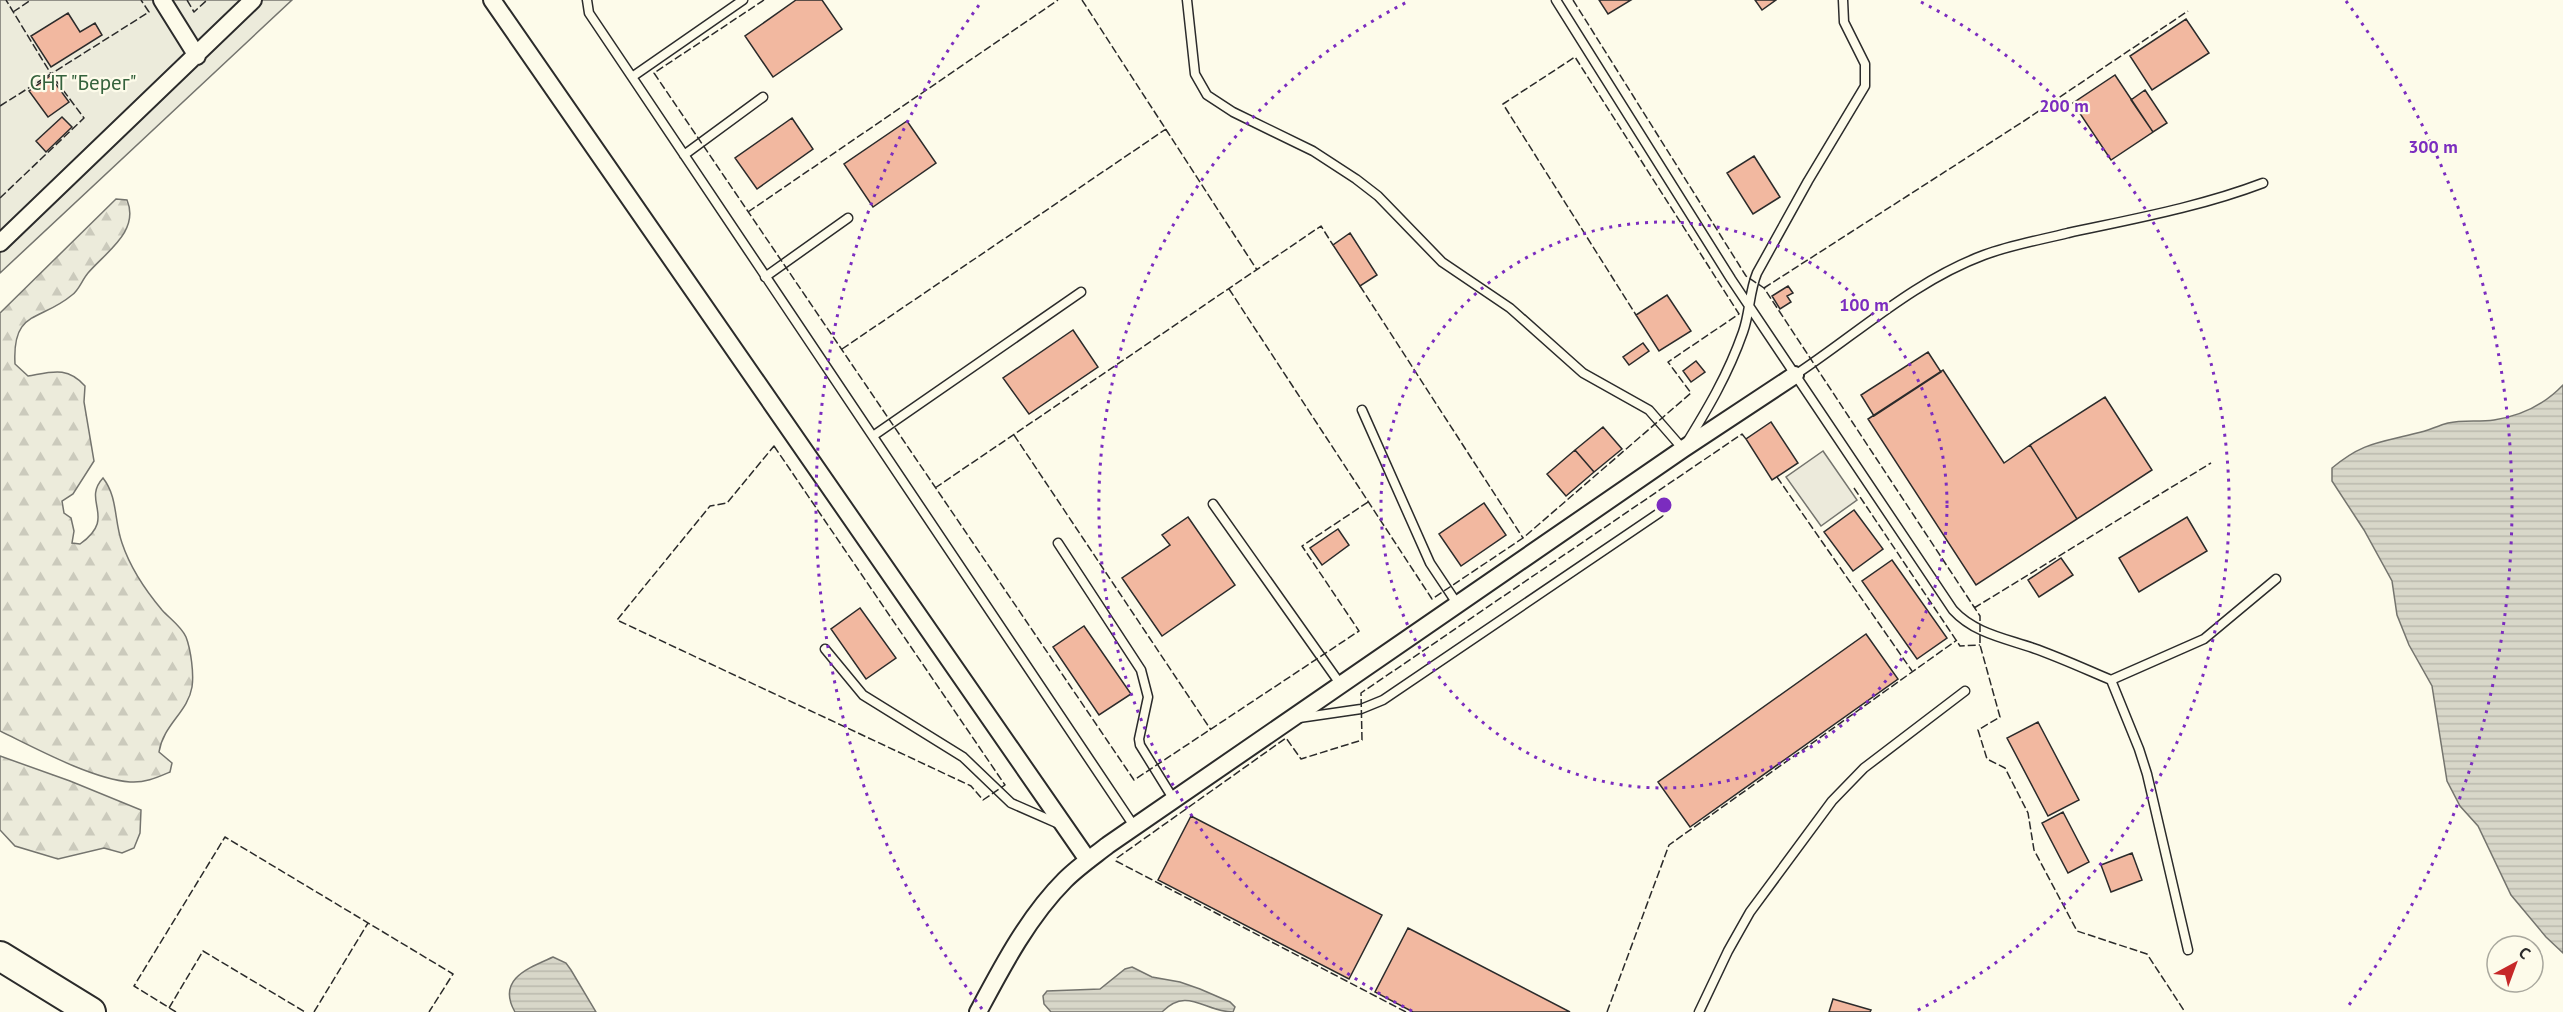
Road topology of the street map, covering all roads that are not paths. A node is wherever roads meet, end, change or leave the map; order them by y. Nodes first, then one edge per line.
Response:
1 (162, 0) edge
2 (254, 0) edge
3 (492, 0) edge
4 (587, 0) edge
5 (743, 0) edge
6 (1187, 0) edge
7 (1556, 0) edge
8 (1843, 0) edge
9 (197, 56) junction
10 (632, 77) junction
11 (763, 98) dead end
12 (684, 155) junction
13 (2263, 183) dead end
14 (849, 218) dead end
15 (0, 242) edge
16 (765, 277) junction
17 (1081, 292) dead end
18 (1751, 307) junction
19 (1795, 375) junction
20 (1362, 410) dead end
21 (873, 436) junction
22 (1683, 449) junction
23 (1213, 504) dead end
24 (1659, 513) dead end
25 (1058, 543) dead end
26 (2276, 579) dead end
27 (1458, 605) junction
28 (825, 649) dead end
29 (2111, 680) junction
30 (1341, 686) junction
31 (1965, 692) dead end
32 (1293, 718) junction
33 (1174, 800) junction
34 (1065, 826) junction
35 (1134, 826) junction
36 (1088, 860) junction
37 (2188, 950) dead end
38 (0, 956) edge
39 (91, 1012) edge
40 (978, 1012) edge
41 (1699, 1012) edge

1 - 9 street
2 - 9 street
3 - 34 street
4 - 10 lane
5 - 10 lane
6 - 22 lane
7 - 18 lane
8 - 18 lane
9 - 15 street
10 - 12 lane
11 - 12 lane
12 - 16 lane
13 - 19 lane
14 - 16 lane
16 - 21 lane
17 - 21 lane
18 - 19 lane
18 - 22 lane
19 - 22 street
19 - 29 lane
20 - 27 lane
21 - 35 lane
22 - 27 street
23 - 30 lane
24 - 32 lane
25 - 33 lane
26 - 29 lane
27 - 30 street
28 - 34 lane
29 - 37 lane
30 - 32 street
31 - 41 lane
32 - 33 street
33 - 35 street
34 - 36 street
35 - 36 street
36 - 40 street
38 - 39 highway

